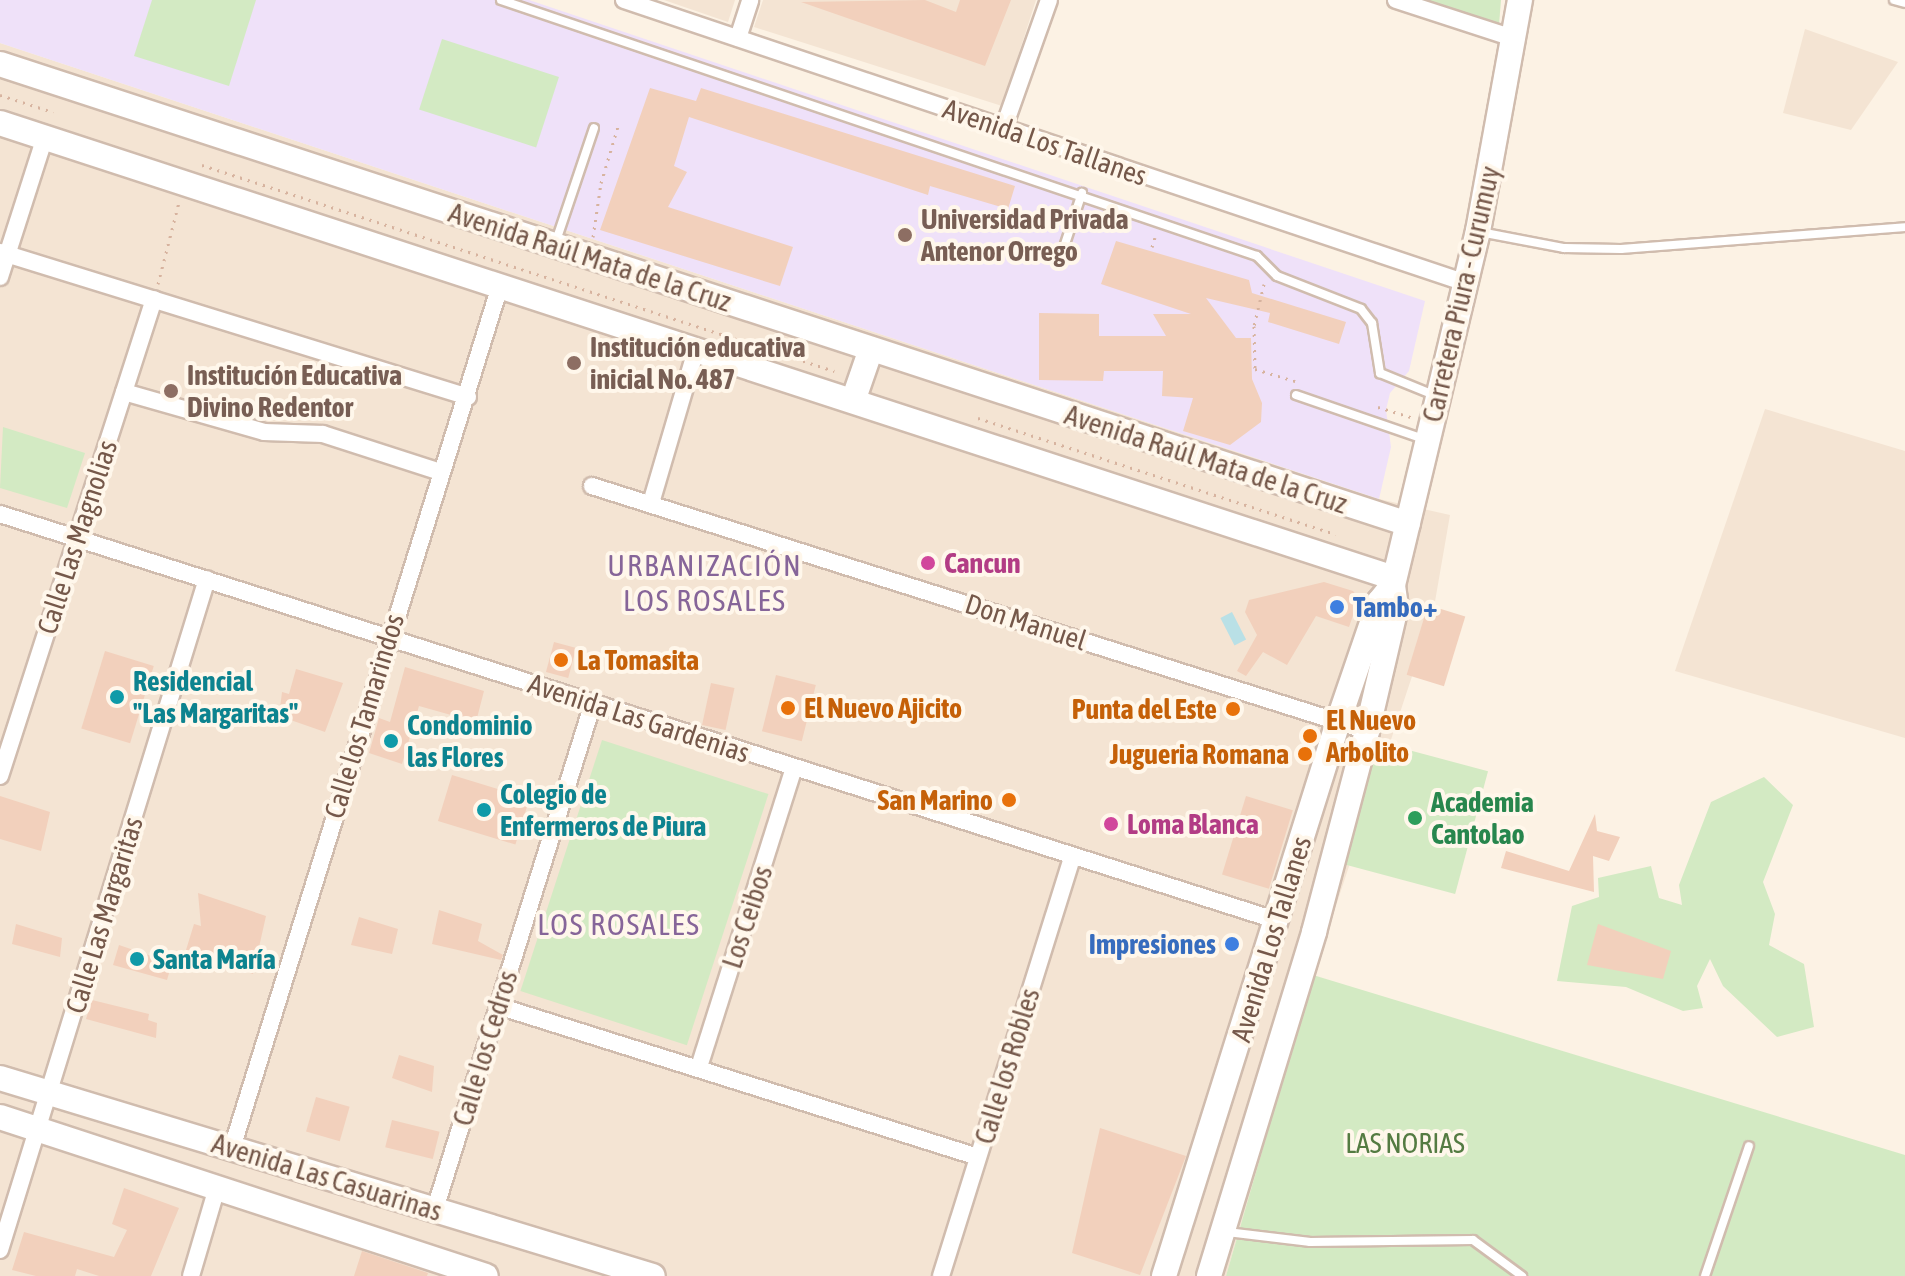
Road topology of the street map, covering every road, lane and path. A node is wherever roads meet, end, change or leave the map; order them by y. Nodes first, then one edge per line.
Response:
1 (501, 0) edge
2 (624, 0) edge
3 (750, 0) edge
4 (1049, 0) edge
5 (1396, 0) edge
6 (1520, 0) edge
7 (1894, 0) edge
8 (1905, 3) edge
9 (738, 38) junction
10 (1516, 39) junction
11 (0, 64) edge
12 (0, 95) edge
13 (53, 112) dead end
14 (0, 123) edge
15 (619, 123) dead end
16 (1004, 127) junction
17 (594, 128) dead end
18 (45, 137) junction
19 (190, 174) junction
20 (1082, 193) junction
21 (1905, 227) edge
22 (1157, 229) dead end
23 (1478, 231) junction
24 (555, 246) junction
25 (1152, 247) dead end
26 (4, 253) edge
27 (587, 256) junction
28 (1059, 262) dead end
29 (1257, 274) dead end
30 (0, 277) edge
31 (1466, 283) junction
32 (1264, 284) junction
33 (500, 286) junction
34 (1276, 292) dead end
35 (154, 299) junction
36 (871, 349) junction
37 (696, 350) junction
38 (1255, 369) dead end
39 (856, 390) junction
40 (124, 392) junction
41 (1296, 395) dead end
42 (468, 397) junction
43 (1439, 397) junction
44 (964, 413) dead end
45 (1428, 441) junction
46 (441, 472) junction
47 (592, 486) dead end
48 (651, 503) junction
49 (1345, 504) junction
50 (0, 514) edge
51 (1408, 524) junction
52 (77, 538) junction
53 (1332, 545) junction
54 (207, 579) junction
55 (1391, 593) junction
56 (388, 635) junction
57 (593, 703) junction
58 (1338, 722) junction
59 (1367, 731) junction
60 (794, 768) junction
61 (0, 776) edge
62 (1073, 856) junction
63 (1278, 921) junction
64 (498, 1006) junction
65 (699, 1067) junction
66 (0, 1078) edge
67 (48, 1094) junction
68 (0, 1117) edge
69 (37, 1130) junction
70 (1749, 1146) dead end
71 (232, 1148) junction
72 (978, 1157) junction
73 (216, 1191) junction
74 (435, 1209) junction
75 (1224, 1231) junction
76 (0, 1250) edge
77 (191, 1276) edge
78 (486, 1276) edge
79 (653, 1276) edge
80 (941, 1276) edge
81 (1164, 1276) edge
82 (1209, 1276) edge
83 (1522, 1276) edge
84 (1705, 1276) edge

1 - 20 lane
2 - 9 street, Avenida Los Tallanes
3 - 9 street
4 - 16 street
5 - 10 street
6 - 10 main road, Carretera Piura - Curumuy
7 - 8 lane
9 - 16 street, Avenida Los Tallanes
10 - 23 main road, Carretera Piura - Curumuy
11 - 24 main road, Avenida Raúl Mata de la Cruz
12 - 13 path
14 - 18 main road, Avenida Raúl Mata de la Cruz
15 - 27 path
16 - 31 street, Avenida Los Tallanes
17 - 24 lane
18 - 19 main road, Avenida Raúl Mata de la Cruz
18 - 26 street
19 - 33 main road, Avenida Raúl Mata de la Cruz
19 - 35 path
19 - 39 path
20 - 28 lane
20 - 43 lane
21 - 23 lane
22 - 25 path
23 - 31 main road, Carretera Piura - Curumuy
24 - 27 main road, Avenida Raúl Mata de la Cruz
26 - 30 street
26 - 35 street
27 - 36 main road, Avenida Raúl Mata de la Cruz
29 - 32 path
31 - 43 main road, Carretera Piura - Curumuy
32 - 34 path
32 - 38 path
33 - 37 main road, Avenida Raúl Mata de la Cruz
33 - 42 street, Calle los Tamarindos
35 - 40 street, Calle Las Magnolias
35 - 42 street
36 - 39 main road
36 - 49 main road, Avenida Raúl Mata de la Cruz
37 - 39 main road, Avenida Raúl Mata de la Cruz
37 - 48 street
39 - 53 main road, Avenida Raúl Mata de la Cruz
40 - 46 street
40 - 52 street, Calle Las Magnolias
41 - 45 lane
42 - 46 street, Calle los Tamarindos
43 - 45 main road, Carretera Piura - Curumuy
44 - 53 path
45 - 51 main road, Carretera Piura - Curumuy
46 - 56 street, Calle los Tamarindos
47 - 48 street, Don Manuel
48 - 58 street, Don Manuel
49 - 51 main road, Avenida Raúl Mata de la Cruz
49 - 53 path
50 - 52 street, Avenida Las Gardenias
51 - 55 main road, Carretera Piura - Curumuy
52 - 54 street, Avenida Las Gardenias
52 - 61 street, Calle Las Magnolias
53 - 55 main road, Avenida Raúl Mata de la Cruz
54 - 56 street, Avenida Las Gardenias
54 - 67 street, Calle Las Margaritas
55 - 58 main road, Avenida Los Tallanes
55 - 59 main road, Avenida Los Tallanes
56 - 57 street, Avenida Las Gardenias
56 - 71 street, Calle los Tamarindos
57 - 60 street, Avenida Las Gardenias
57 - 64 street, Calle los Cedros
58 - 59 street, Don Manuel
58 - 63 main road, Avenida Los Tallanes
59 - 75 main road, Avenida Los Tallanes
60 - 62 street, Avenida Las Gardenias
60 - 65 street, Los Ceibos
62 - 63 street, Avenida Las Gardenias
62 - 72 street, Calle los Robles
63 - 81 main road, Avenida Los Tallanes
64 - 65 street
64 - 74 street, Calle los Cedros
65 - 72 street
66 - 67 main road, Avenida Las Casuarinas
67 - 69 street, Calle Las Margaritas
67 - 71 main road, Avenida Las Casuarinas
68 - 69 main road, Avenida Las Casuarinas
69 - 73 main road, Avenida Las Casuarinas
69 - 76 street, Calle Las Margaritas
70 - 84 lane
71 - 74 main road, Avenida Las Casuarinas
72 - 80 street, Calle los Robles
73 - 77 street
73 - 78 main road, Avenida Las Casuarinas
74 - 79 main road, Avenida Las Casuarinas
75 - 82 main road, Avenida Los Tallanes
75 - 83 lane

